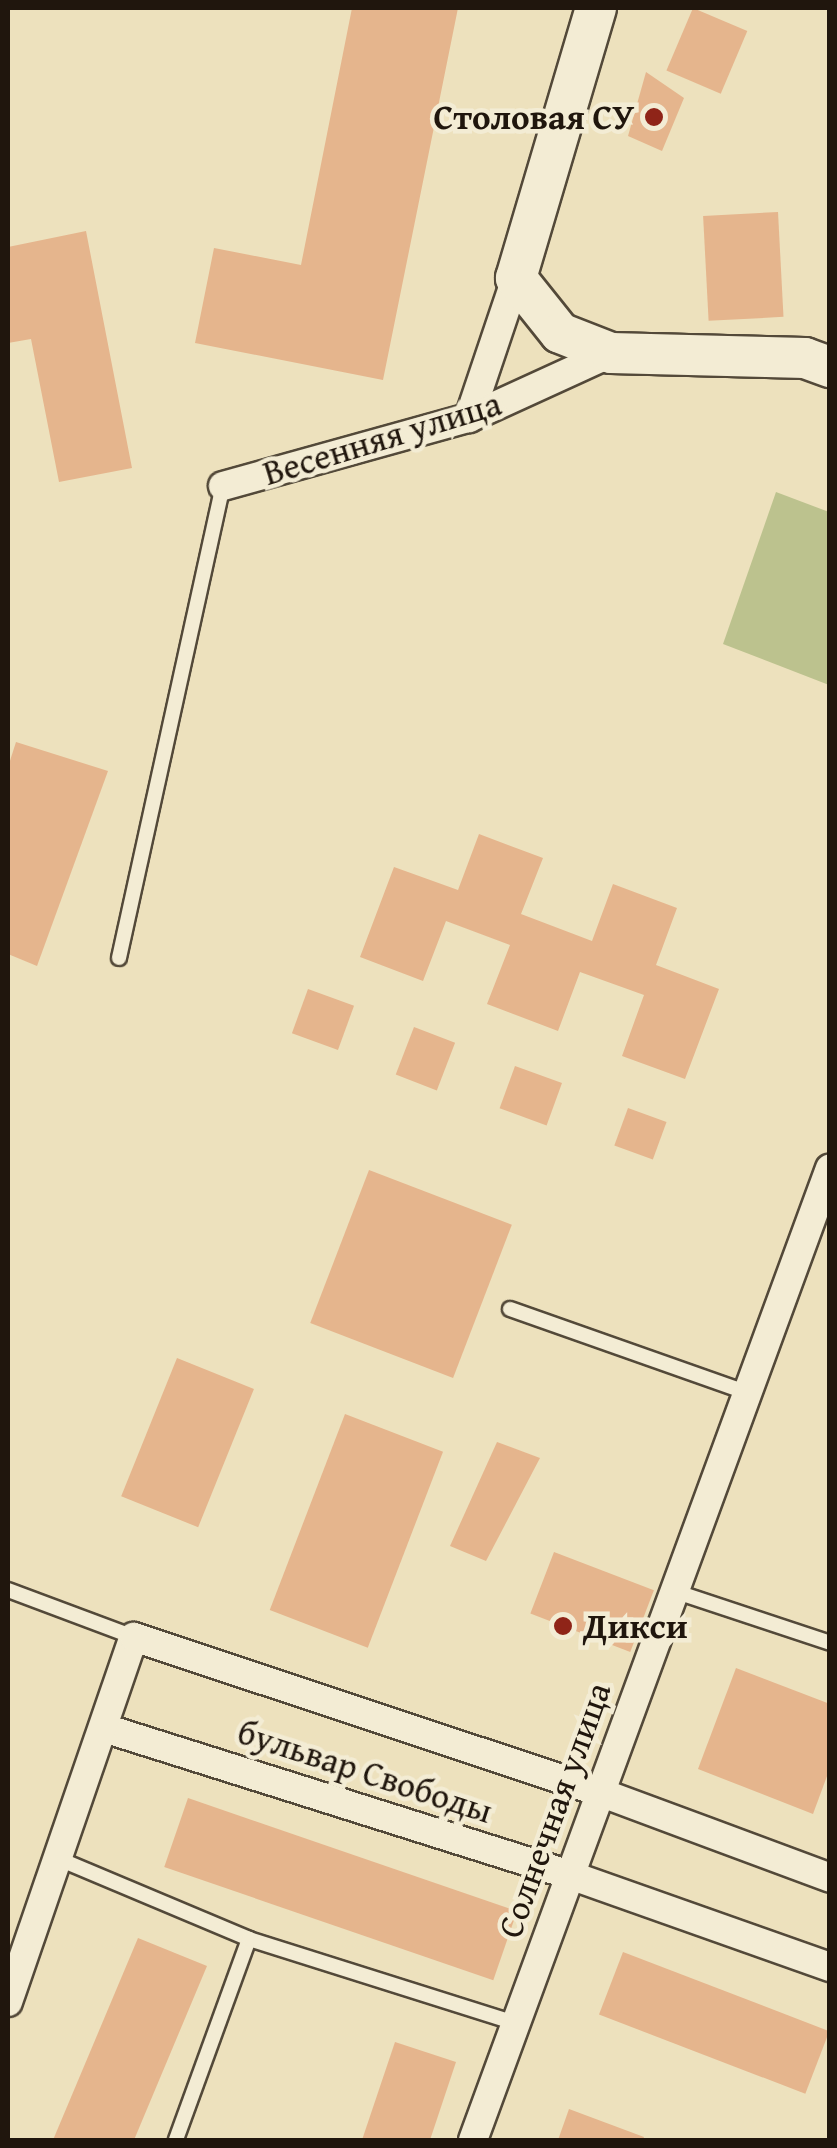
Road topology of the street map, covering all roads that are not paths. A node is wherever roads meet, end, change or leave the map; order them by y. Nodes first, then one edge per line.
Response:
1 (596, 8) edge
2 (516, 278) junction
3 (610, 352) junction
4 (830, 367) edge
5 (470, 418) junction
6 (223, 486) joint
7 (119, 958) dead end
8 (830, 1168) edge
9 (510, 1309) dead end
10 (748, 1393) junction
11 (8, 1590) edge
12 (674, 1591) junction
13 (134, 1636) junction
14 (830, 1644) edge
15 (104, 1728) junction
16 (602, 1793) junction
17 (58, 1859) junction
18 (570, 1875) junction
19 (830, 1878) edge
20 (250, 1939) junction
21 (830, 1967) edge
22 (8, 2002) edge
23 (516, 2022) junction
24 (176, 2140) edge
25 (473, 2140) edge

1 - 2 street
2 - 3 street
2 - 5 street
3 - 4 street, Весенняя улица
3 - 5 street, Весенняя улица
5 - 6 street, Весенняя улица
6 - 7 lane
8 - 10 street, Солнечная улица
9 - 10 lane
10 - 12 street, Солнечная улица
11 - 13 lane
12 - 14 lane
12 - 16 street, Солнечная улица
13 - 15 street
13 - 16 street, бульвар Свободы
15 - 17 street
15 - 18 street, бульвар Свободы
16 - 18 street, Солнечная улица
16 - 19 street, бульвар Свободы
17 - 20 lane
17 - 22 street
18 - 21 street, бульвар Свободы
18 - 23 street, Солнечная улица
20 - 23 lane
20 - 24 lane
23 - 25 street, Солнечная улица

